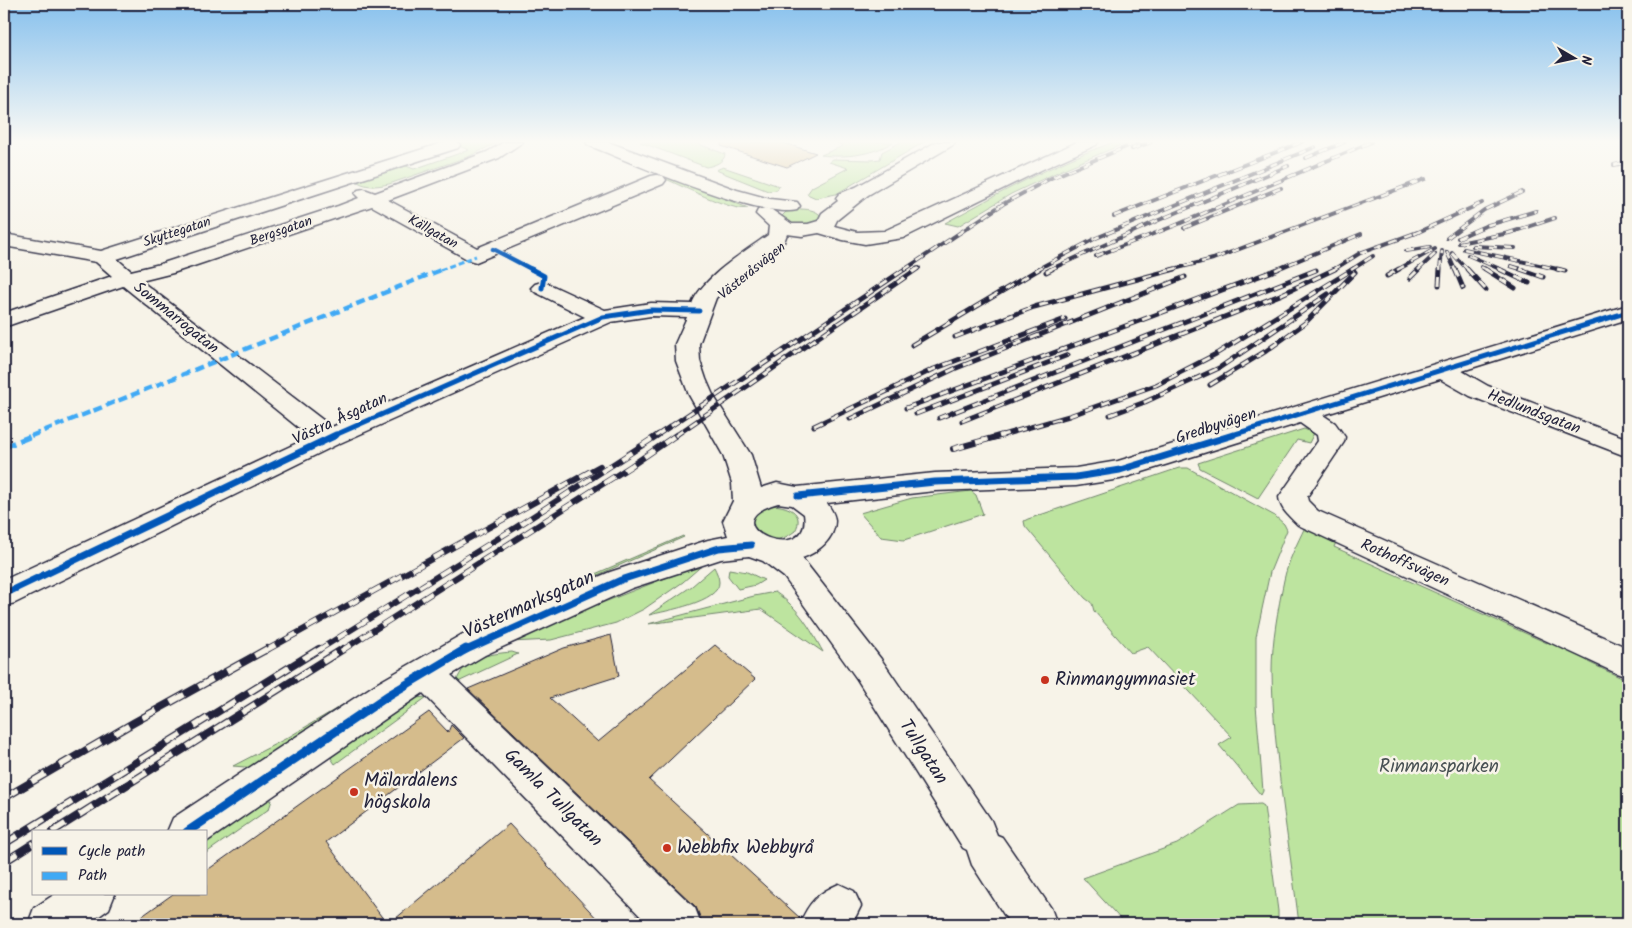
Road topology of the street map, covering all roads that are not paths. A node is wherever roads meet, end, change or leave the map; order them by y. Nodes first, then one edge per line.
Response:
1 (322, 185) edge
2 (348, 185) edge
3 (397, 185) edge
4 (402, 185) edge
5 (644, 185) edge
6 (709, 185) edge
7 (872, 185) edge
8 (995, 185) edge
9 (732, 194) junction
10 (369, 196) junction
11 (812, 216) junction
12 (776, 222) junction
13 (4, 240) edge
14 (102, 257) junction
15 (127, 278) junction
16 (542, 288) dead end
17 (699, 311) junction
18 (603, 317) junction
19 (1623, 318) edge
20 (4, 320) edge
21 (1442, 370) junction
22 (1303, 413) junction
23 (330, 438) junction
24 (1628, 449) edge
25 (737, 454) junction
26 (914, 485) junction
27 (793, 495) junction
28 (752, 530) junction
29 (817, 530) junction
30 (4, 594) edge
31 (1628, 663) edge
32 (869, 669) junction
33 (426, 673) junction
34 (190, 830) edge
35 (91, 896) edge
36 (50, 924) edge
37 (679, 924) edge
38 (1035, 924) edge

1 - 14 street, Skyttegatan
2 - 10 street, Källgatan
3 - 10 street, Bergsgatan
4 - 10 street, Bergsgatan
5 - 10 street, Källgatan
6 - 9 street
7 - 11 street, Västeråsvägen
8 - 11 street
9 - 11 street
9 - 12 street
10 - 15 street, Bergsgatan
11 - 12 street
11 - 12 street
11 - 17 street, Västeråsvägen
12 - 17 street, Västeråsvägen
13 - 14 street
14 - 15 street, Sommarrogatan
15 - 20 street, Bergsgatan
15 - 23 street, Sommarrogatan
16 - 18 street
17 - 18 street, Västra Åsgatan
17 - 25 street, Västeråsvägen
18 - 23 street, Västra Åsgatan
19 - 21 street, Gredbyvägen
21 - 22 street, Gredbyvägen
21 - 24 street, Hedlundsgatan
22 - 26 street, Gredbyvägen
22 - 31 street, Rothoffsvägen
23 - 30 street, Västra Åsgatan
25 - 27 street, Västeråsvägen
25 - 28 street, Västeråsvägen
26 - 27 street, Gredbyvägen
26 - 29 street, Gredbyvägen
27 - 28 street
27 - 29 street
28 - 29 street
28 - 32 street, Tullgatan
28 - 33 street, Västermarksgatan
29 - 32 street, Tullgatan
32 - 38 street, Tullgatan
33 - 34 street, Västermarksgatan
33 - 37 street, Gamla Tullgatan
35 - 36 street

